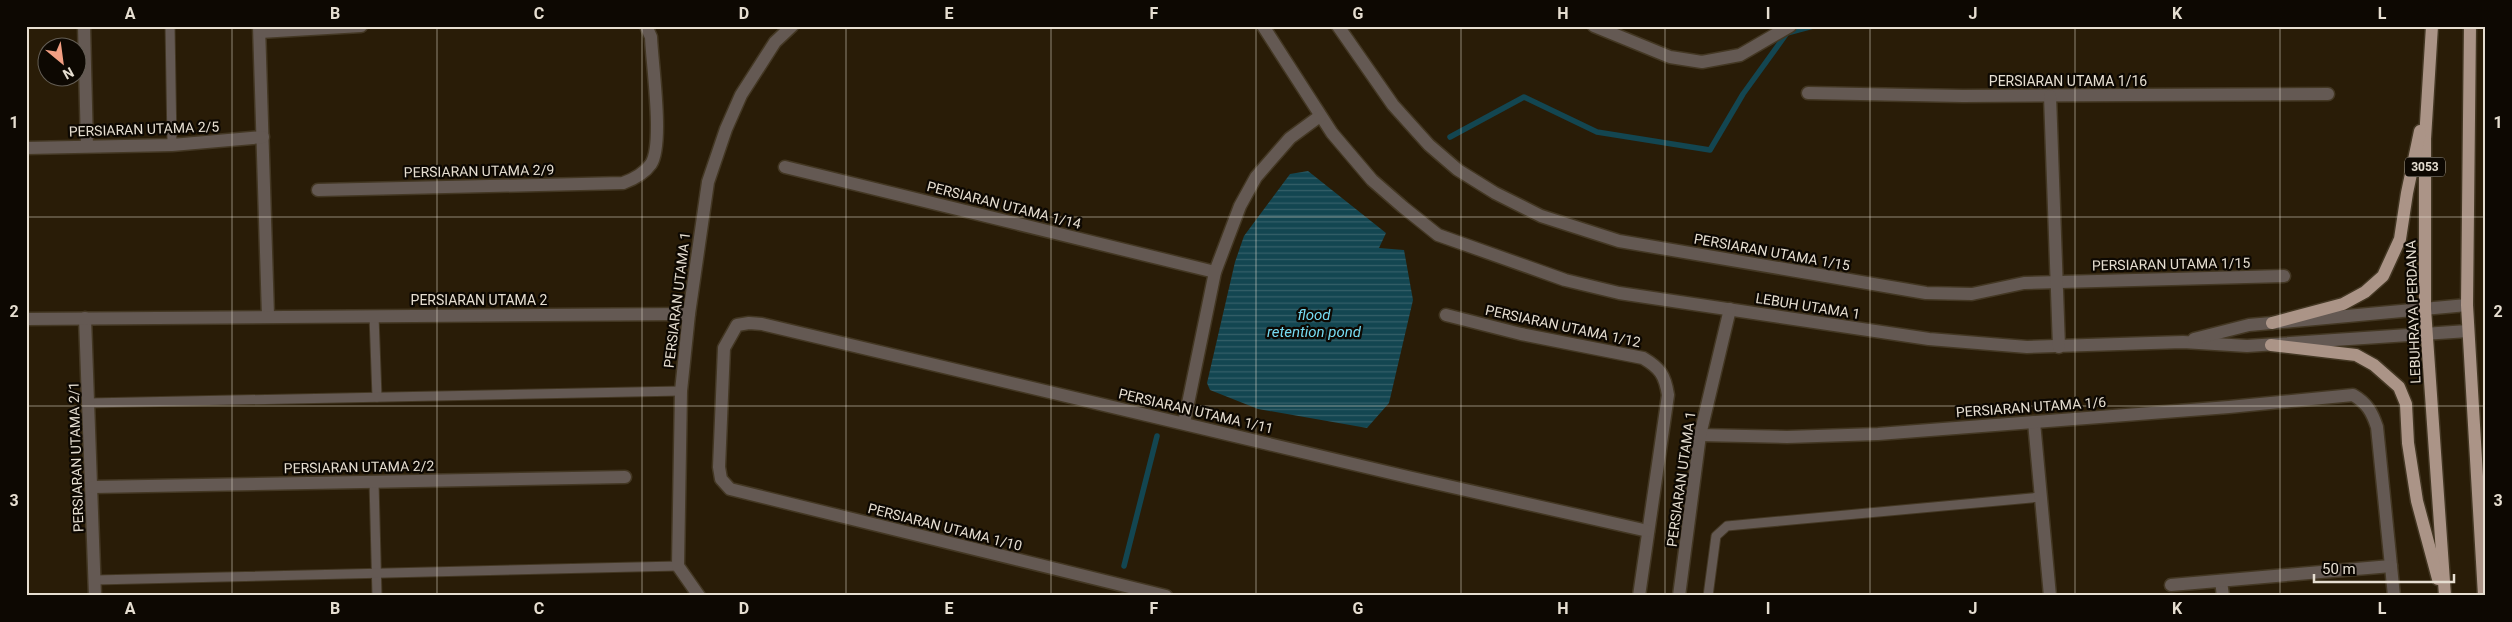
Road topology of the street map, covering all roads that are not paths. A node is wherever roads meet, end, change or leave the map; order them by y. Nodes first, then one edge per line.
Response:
1 (84, 26) edge
2 (170, 26) edge
3 (361, 26) edge
4 (646, 26) edge
5 (792, 26) edge
6 (1263, 26) edge
7 (1338, 26) edge
8 (1594, 26) edge
9 (1790, 26) edge
10 (2432, 26) edge
11 (2470, 26) edge
12 (260, 29) edge
13 (1808, 93) dead end
14 (2328, 94) dead end
15 (2427, 94) junction
16 (2050, 96) junction
17 (1320, 116) junction
18 (263, 137) junction
19 (172, 145) junction
20 (87, 146) junction
21 (26, 148) edge
22 (785, 167) dead end
23 (318, 190) dead end
24 (1215, 272) junction
25 (2284, 276) dead end
26 (2057, 282) junction
27 (2467, 305) junction
28 (1730, 309) junction
29 (2425, 309) junction
30 (689, 314) junction
31 (1446, 315) dead end
32 (268, 316) junction
33 (374, 316) junction
34 (26, 318) edge
35 (85, 318) junction
36 (2272, 324) junction
37 (2468, 331) junction
38 (2427, 334) junction
39 (2183, 342) junction
40 (2271, 345) junction
41 (2059, 347) junction
42 (681, 391) junction
43 (377, 397) junction
44 (89, 403) junction
45 (2034, 422) junction
46 (1184, 423) junction
47 (1700, 435) junction
48 (625, 477) dead end
49 (721, 479) joint
50 (374, 482) junction
51 (93, 487) junction
52 (2041, 497) junction
53 (1648, 531) junction
54 (678, 566) junction
55 (2391, 566) junction
56 (377, 574) junction
57 (95, 580) junction
58 (2221, 581) junction
59 (2171, 585) dead end
60 (1149, 594) edge
61 (95, 596) edge
62 (377, 596) edge
63 (699, 596) edge
64 (1166, 596) edge
65 (1639, 596) edge
66 (1679, 596) edge
67 (1708, 596) edge
68 (2050, 596) edge
69 (2223, 596) edge
70 (2394, 596) edge
71 (2444, 596) edge
72 (2484, 596) edge

1 - 20 street
2 - 19 lane
3 - 12 street
4 - 23 street, PERSIARAN UTAMA 2/9
5 - 30 street, PERSIARAN UTAMA 1
6 - 17 street
7 - 26 street, PERSIARAN UTAMA 1/15
8 - 9 street
10 - 15 main road, LEBUHRAYA PERDANA / 3053
11 - 27 main road
12 - 18 street
13 - 16 street, PERSIARAN UTAMA 1/16
14 - 16 street, PERSIARAN UTAMA 1/16
15 - 29 main road, LEBUHRAYA PERDANA / 3053
15 - 36 main road
16 - 26 street
17 - 24 street
17 - 28 street, LEBUH UTAMA 1
18 - 19 street, PERSIARAN UTAMA 2/5
18 - 32 street
19 - 20 street, PERSIARAN UTAMA 2/5
20 - 21 street, PERSIARAN UTAMA 2/5
22 - 24 street, PERSIARAN UTAMA 1/14
24 - 46 street
25 - 26 street, PERSIARAN UTAMA 1/15
26 - 41 street
27 - 29 street
27 - 37 main road
28 - 41 street, LEBUH UTAMA 1
28 - 47 street, PERSIARAN UTAMA 1
29 - 36 street
29 - 38 main road, LEBUHRAYA PERDANA / 3053
30 - 33 street, PERSIARAN UTAMA 2
30 - 42 street, PERSIARAN UTAMA 1
31 - 53 street, PERSIARAN UTAMA 1/12
32 - 33 street, PERSIARAN UTAMA 2
32 - 35 street, PERSIARAN UTAMA 2
33 - 43 lane
34 - 35 street, PERSIARAN UTAMA 2
35 - 44 street, PERSIARAN UTAMA 2/1
36 - 39 street
37 - 38 street
37 - 72 main road
38 - 40 street
38 - 71 main road, LEBUHRAYA PERDANA / 3053
39 - 40 street
39 - 41 street, LEBUH UTAMA 1
40 - 71 main road
42 - 43 lane
42 - 54 street, PERSIARAN UTAMA 1
43 - 44 lane
44 - 51 street, PERSIARAN UTAMA 2/1
45 - 47 street, PERSIARAN UTAMA 1/6
45 - 52 street
45 - 55 street, PERSIARAN UTAMA 1/6
46 - 49 street, PERSIARAN UTAMA 1/11
46 - 53 street, PERSIARAN UTAMA 1/11
47 - 66 street, PERSIARAN UTAMA 1
48 - 50 street, PERSIARAN UTAMA 2/2
49 - 60 street, PERSIARAN UTAMA 1/10
50 - 51 street, PERSIARAN UTAMA 2/2
50 - 56 lane
51 - 57 street, PERSIARAN UTAMA 2/1
52 - 67 lane
52 - 68 street
53 - 65 street
54 - 56 lane
54 - 63 street
55 - 58 street
55 - 70 street
56 - 57 lane
56 - 62 lane
57 - 61 street, PERSIARAN UTAMA 2/1
58 - 59 street
58 - 69 street
60 - 64 street, PERSIARAN UTAMA 1/10

